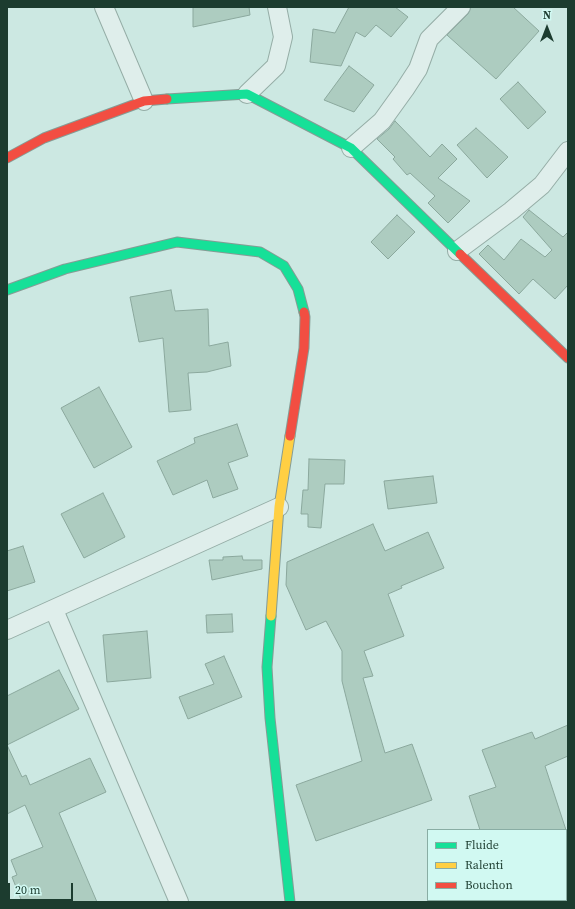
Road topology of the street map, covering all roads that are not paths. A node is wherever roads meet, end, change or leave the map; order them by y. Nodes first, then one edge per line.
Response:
1 (104, 7) edge
2 (277, 7) edge
3 (461, 7) edge
4 (247, 94) junction
5 (144, 100) junction
6 (351, 148) junction
7 (568, 151) edge
8 (7, 158) edge
9 (457, 251) junction
10 (7, 290) edge
11 (568, 358) edge
12 (279, 508) junction
13 (54, 610) junction
14 (7, 630) edge
15 (178, 902) edge
16 (290, 902) edge

1 - 5 street
2 - 4 street
3 - 6 street
4 - 5 main road
4 - 6 main road
5 - 8 main road
6 - 9 main road
7 - 9 street
9 - 11 main road
10 - 12 main road
12 - 13 street
12 - 16 main road
13 - 14 street
13 - 15 street

